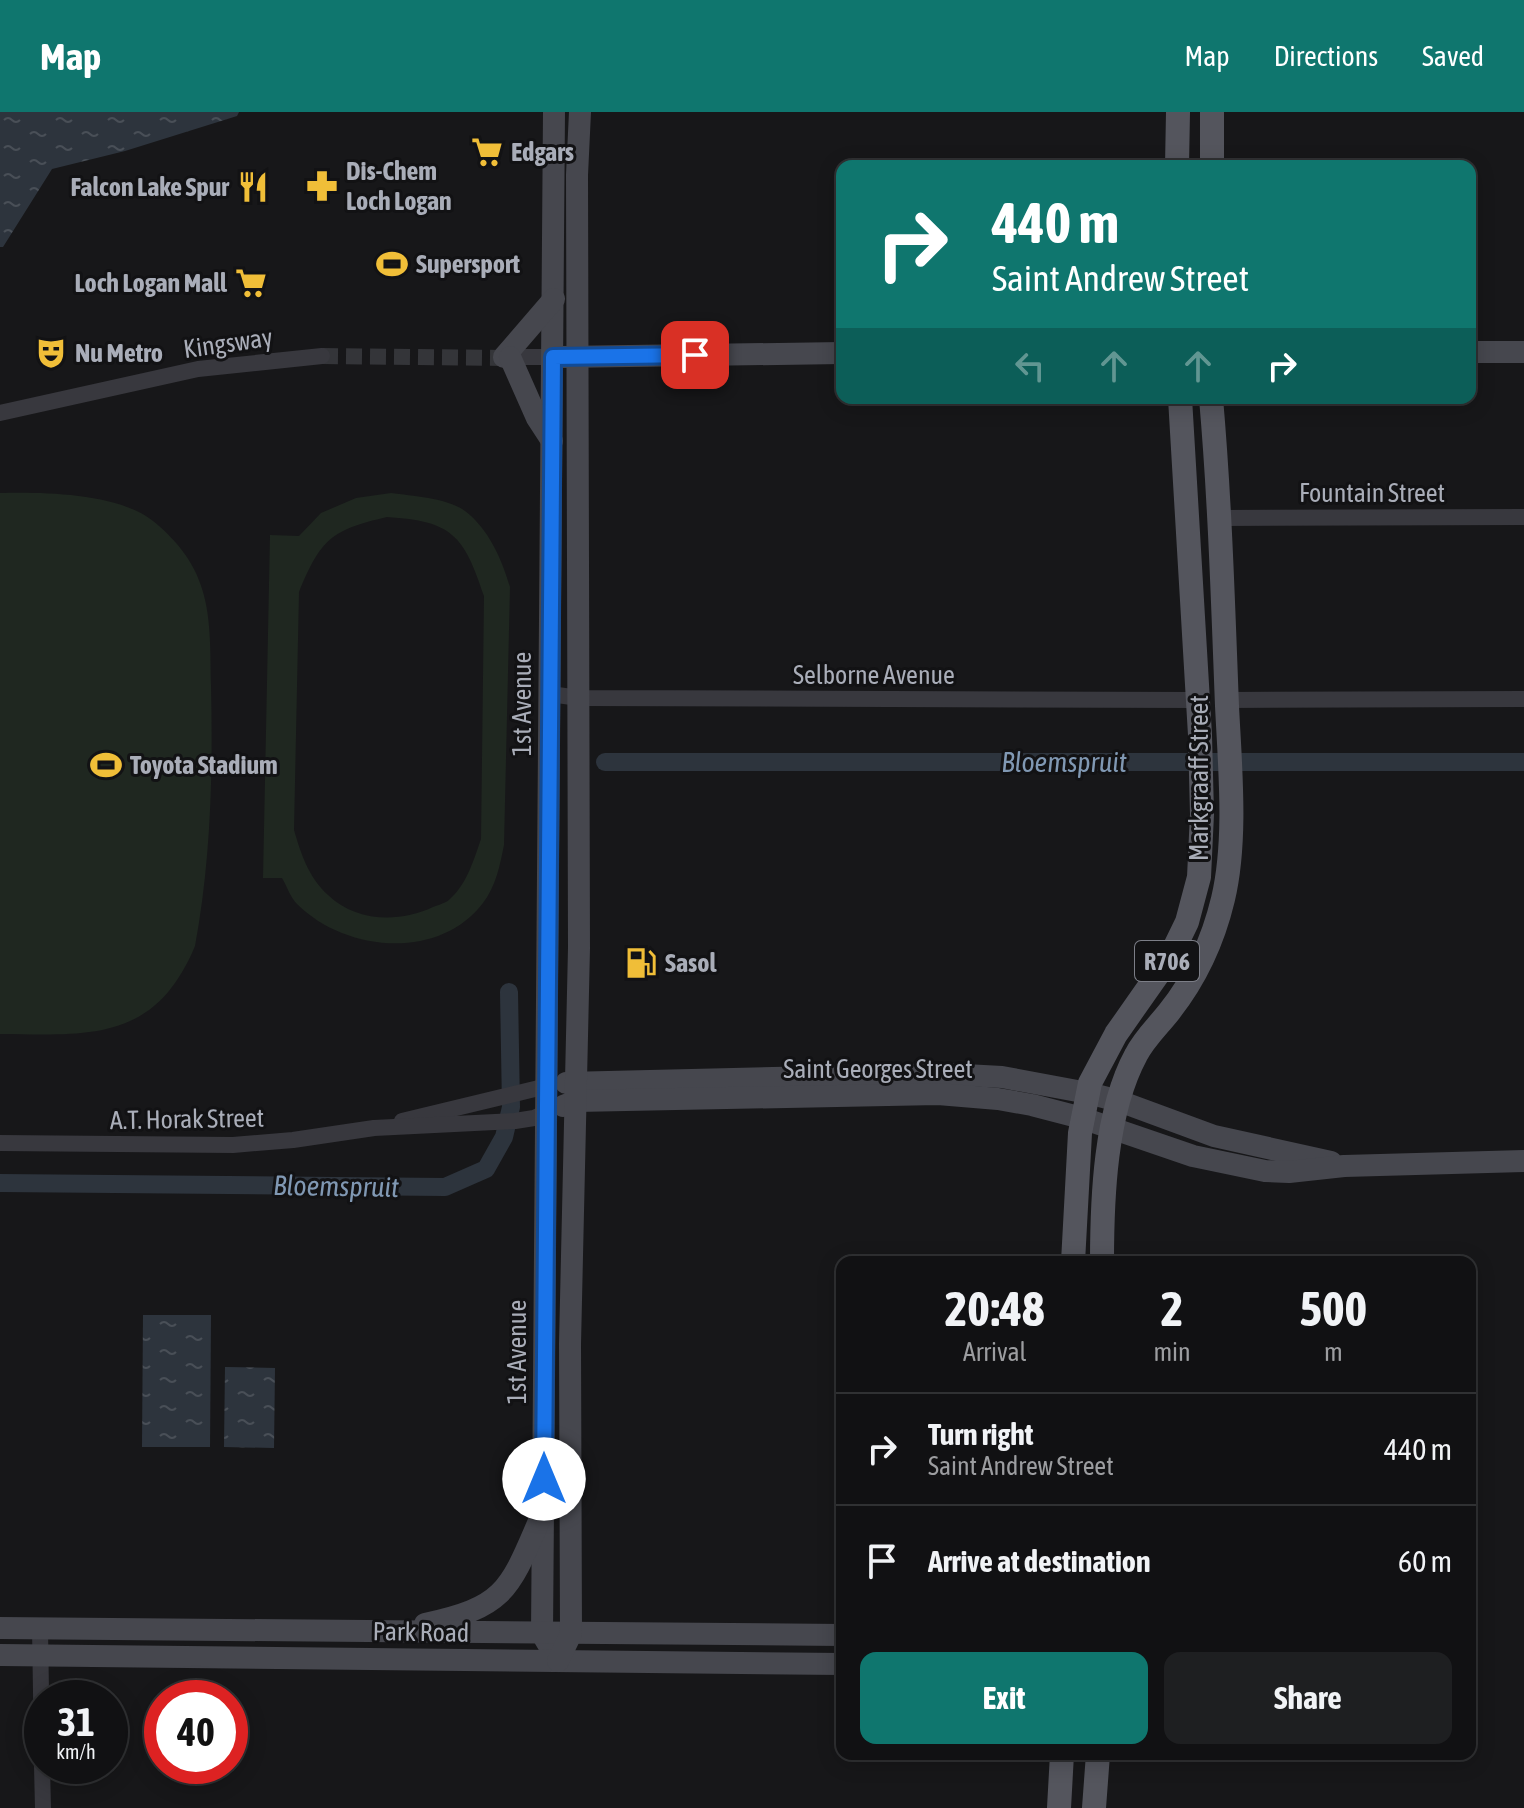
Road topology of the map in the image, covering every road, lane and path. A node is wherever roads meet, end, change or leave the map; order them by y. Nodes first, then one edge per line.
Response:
1 (554, 112) edge
2 (580, 112) edge
3 (1178, 112) edge
4 (1212, 112) edge
5 (1177, 160) edge
6 (1212, 160) edge
7 (554, 299) junction
8 (1476, 352) edge
9 (1524, 352) edge
10 (836, 353) edge
11 (322, 356) tunnel mouth
12 (505, 357) junction
13 (553, 357) junction
14 (577, 357) junction
15 (1180, 404) edge
16 (1212, 404) edge
17 (0, 413) edge
18 (552, 442) junction
19 (1524, 517) edge
20 (1221, 518) junction
21 (1189, 531) junction
22 (550, 694) junction
23 (579, 698) junction
24 (1524, 699) edge
25 (1198, 700) junction
26 (1227, 700) junction
27 (547, 1086) junction
28 (577, 1091) junction
29 (1088, 1093) junction
30 (1119, 1101) junction
31 (547, 1112) junction
32 (1082, 1118) junction
33 (374, 1128) junction
34 (1112, 1128) junction
35 (0, 1143) edge
36 (1524, 1161) edge
37 (1344, 1166) junction
38 (1073, 1256) edge
39 (1102, 1256) edge
40 (543, 1510) junction
41 (0, 1628) edge
42 (40, 1628) junction
43 (385, 1632) junction
44 (542, 1634) junction
45 (571, 1634) junction
46 (836, 1635) edge
47 (0, 1655) edge
48 (40, 1655) junction
49 (558, 1661) junction
50 (836, 1664) edge
51 (40, 1680) edge
52 (1061, 1760) edge
53 (1098, 1760) edge
54 (42, 1784) edge
55 (43, 1808) edge
56 (1059, 1808) edge
57 (1094, 1808) edge

1 - 7 street, 1st Avenue
2 - 14 street, 1st Avenue
3 - 5 main road
4 - 6 main road
7 - 12 street
7 - 13 street, 1st Avenue
8 - 9 street
10 - 14 street
11 - 17 street, Kingsway
12 - 13 street
12 - 18 street
13 - 14 street
13 - 18 street, 1st Avenue
14 - 23 street, 1st Avenue
15 - 21 main road, Markgraaff Street / R706
16 - 20 main road, Markgraaff Street / R706
18 - 22 street, 1st Avenue
19 - 20 street, Fountain Street
20 - 21 main road
20 - 26 main road, Markgraaff Street / R706
21 - 25 main road, Markgraaff Street / R706
22 - 23 street, Selborne Avenue
22 - 27 street, 1st Avenue
23 - 25 street, Selborne Avenue
23 - 28 street, 1st Avenue
24 - 26 street
25 - 29 main road, Markgraaff Street / R706
26 - 30 main road, Markgraaff Street / R706
27 - 28 street, Saint Georges Street
27 - 31 street, 1st Avenue
27 - 33 street, A.T. Horak Street
28 - 29 street, Saint Georges Street
28 - 31 street, Saint Georges Street
28 - 32 street, Saint Georges Street
28 - 45 street, 1st Avenue
29 - 30 street, Saint Georges Street
29 - 32 main road, Markgraaff Street / R706
30 - 34 main road, Markgraaff Street / R706
30 - 37 street, Saint Georges Street
31 - 33 street, A.T. Horak Street
31 - 40 street, 1st Avenue
32 - 34 street, Saint Georges Street
32 - 38 main road, R706
33 - 35 street, A.T. Horak Street
34 - 37 street, Saint Georges Street
34 - 39 main road, R706
36 - 37 street, Saint Georges Street
40 - 43 street
40 - 44 street, 1st Avenue
41 - 42 street, Park Road
42 - 43 street, Park Road
42 - 48 street
43 - 44 street, Park Road
44 - 45 street, Park Road
44 - 49 street
45 - 46 street, Park Road
45 - 49 street, 1st Avenue
47 - 48 street, Park Road
48 - 49 street, Park Road
48 - 51 street
49 - 50 street, Park Road
52 - 56 main road
53 - 57 main road
54 - 55 street

